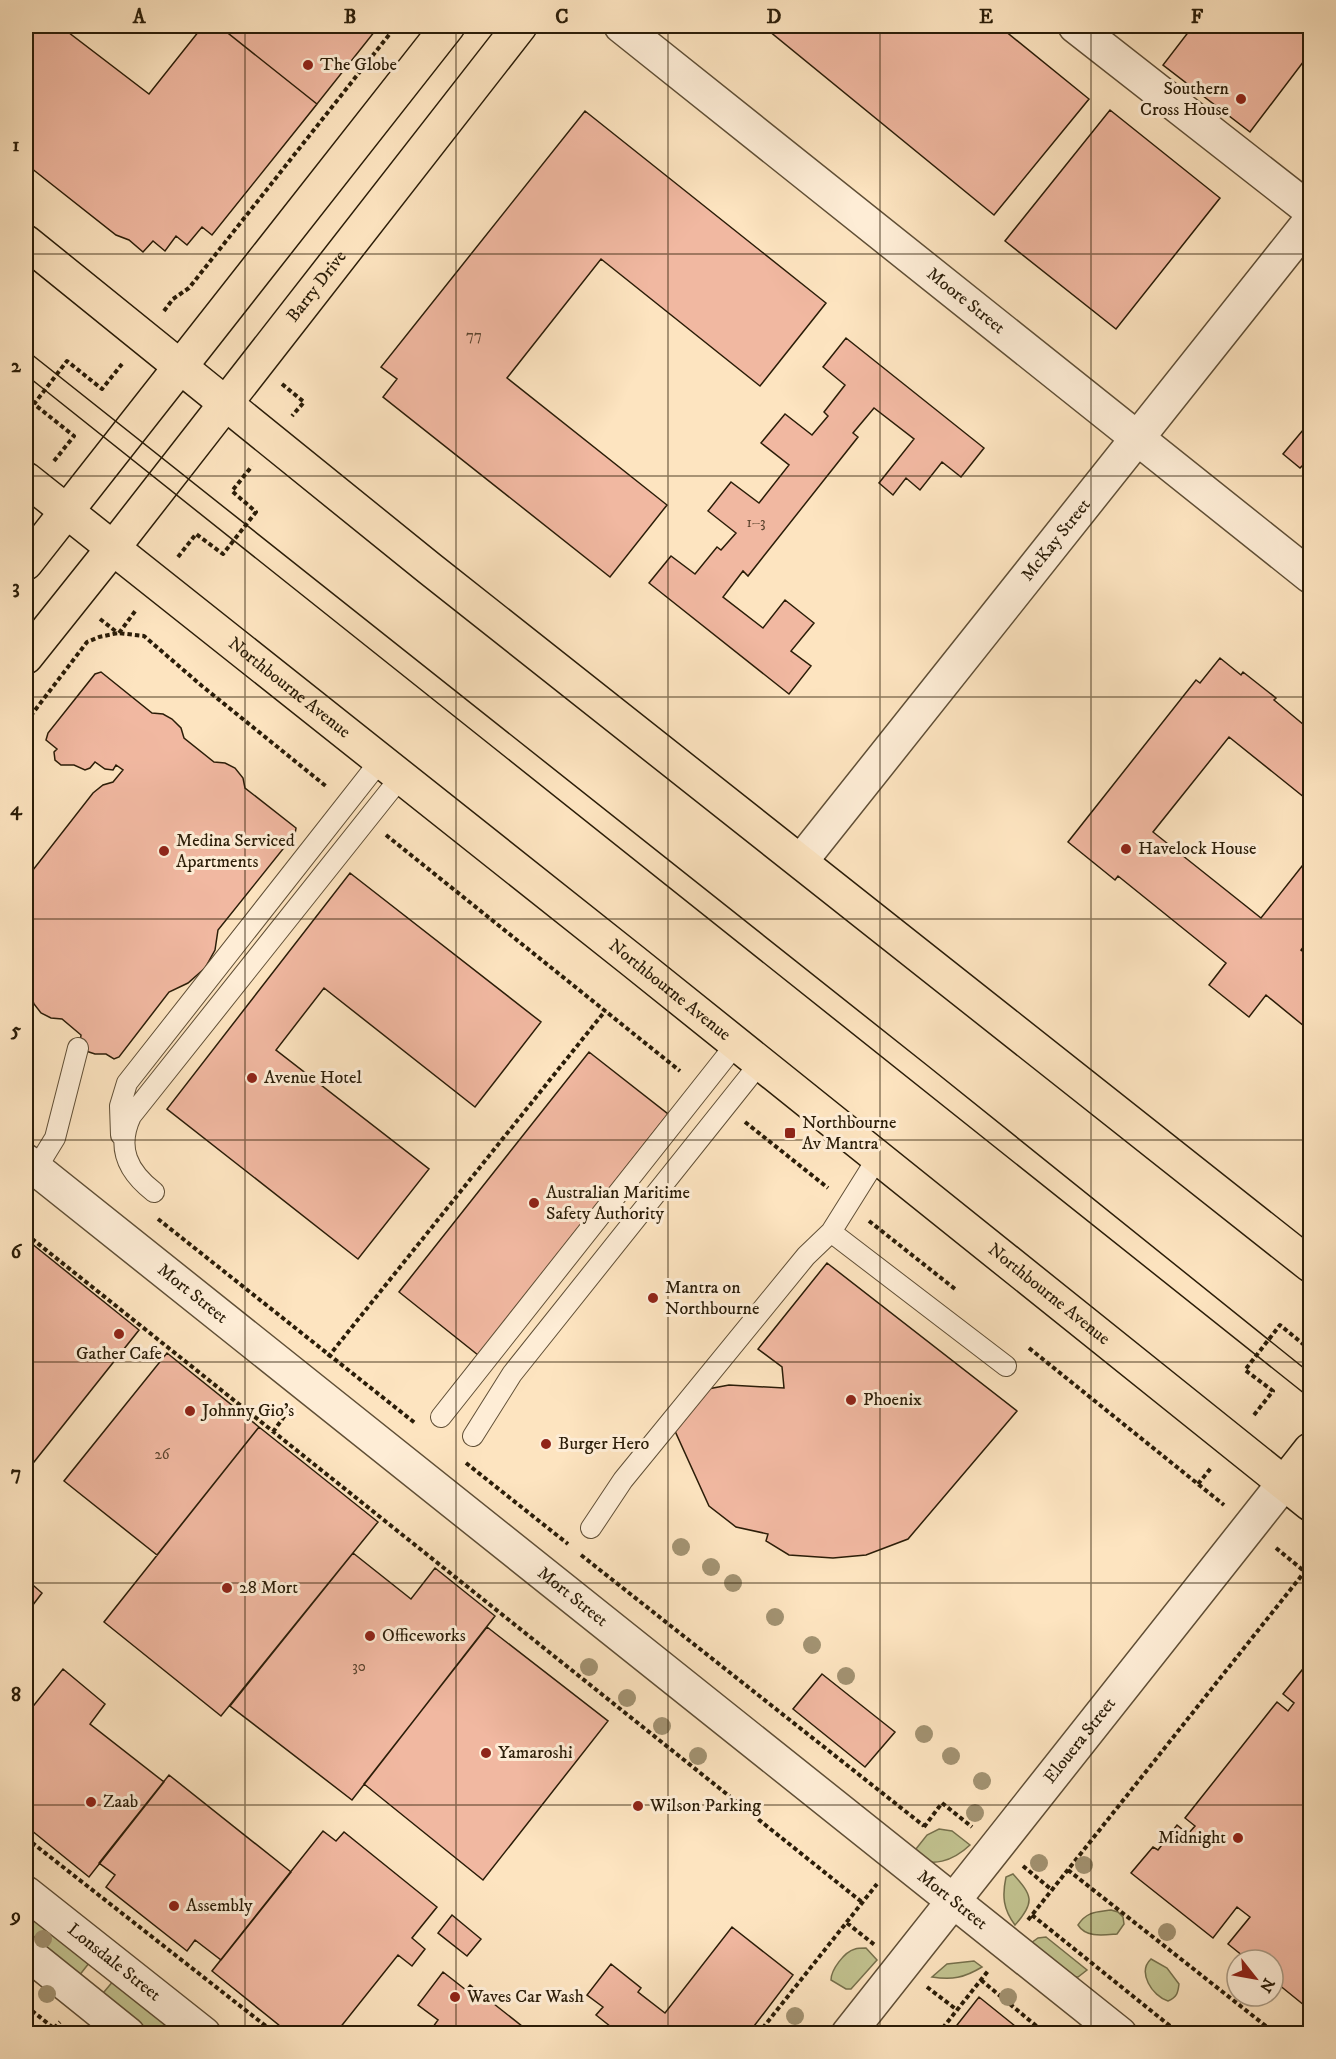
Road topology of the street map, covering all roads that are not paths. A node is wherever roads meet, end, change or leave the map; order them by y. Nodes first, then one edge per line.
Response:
1 (448, 26) edge
2 (519, 26) edge
3 (621, 26) edge
4 (1075, 26) edge
5 (1311, 210) edge
6 (1311, 221) edge
7 (26, 242) edge
8 (180, 367) junction
9 (225, 404) junction
10 (1138, 438) junction
11 (26, 479) edge
12 (67, 511) junction
13 (113, 548) junction
14 (26, 563) edge
15 (1311, 576) edge
16 (26, 657) edge
17 (390, 769) junction
18 (801, 861) junction
19 (78, 1048) dead end
20 (748, 1053) junction
21 (124, 1147) junction
22 (878, 1157) junction
23 (31, 1165) edge
24 (154, 1192) dead end
25 (831, 1232) junction
26 (1311, 1265) edge
27 (1006, 1366) dead end
28 (441, 1417) dead end
29 (473, 1436) dead end
30 (1311, 1450) edge
31 (1284, 1483) junction
32 (1311, 1504) edge
33 (591, 1528) dead end
34 (26, 1893) edge
35 (953, 1901) junction
36 (26, 1952) edge
37 (128, 2034) edge
38 (204, 2034) edge
39 (848, 2034) edge
40 (1120, 2034) edge

1 - 8 main road
2 - 9 main road, Barry Drive
3 - 10 street, Moore Street
4 - 5 street
6 - 10 street, McKay Street
7 - 8 main road
8 - 9 main road
8 - 12 main road
9 - 13 main road, Barry Drive
9 - 18 main road
10 - 15 street, Moore Street
10 - 18 street, McKay Street
11 - 12 main road, Northbourne Avenue
12 - 13 main road, Northbourne Avenue
12 - 14 main road
13 - 16 main road, Barry Drive
13 - 17 main road, Northbourne Avenue
17 - 20 main road, Northbourne Avenue
17 - 21 lane
17 - 21 lane
18 - 26 main road
19 - 23 lane
20 - 22 main road, Northbourne Avenue
20 - 28 lane
20 - 29 lane
21 - 24 lane
22 - 25 lane
22 - 31 main road, Northbourne Avenue
23 - 35 street, Mort Street
25 - 27 lane
25 - 33 lane
30 - 31 main road, Elouera Street
31 - 32 main road, Northbourne Avenue
31 - 35 street, Elouera Street
34 - 38 street, Lonsdale Street
35 - 39 street, Elouera Street
35 - 40 street, Mort Street
36 - 37 street

